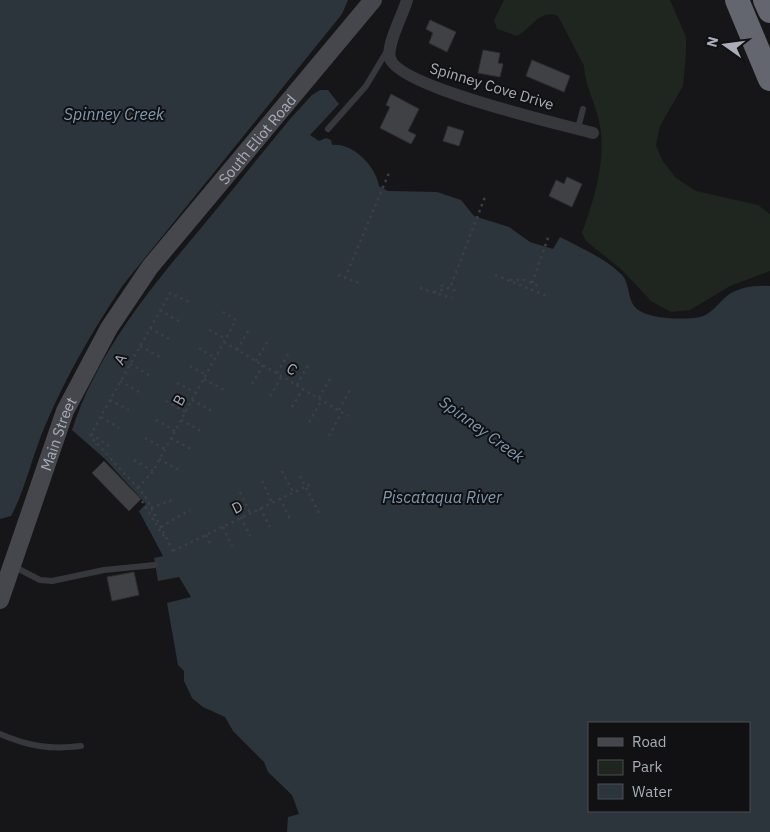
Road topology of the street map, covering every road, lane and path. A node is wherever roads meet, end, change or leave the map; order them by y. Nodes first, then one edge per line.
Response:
1 (373, 0) edge
2 (406, 0) edge
3 (737, 0) edge
4 (765, 0) edge
5 (770, 11) edge
6 (390, 47) junction
7 (770, 79) edge
8 (583, 109) dead end
9 (578, 128) junction
10 (328, 129) dead end
11 (593, 133) dead end
12 (388, 173) dead end
13 (485, 197) dead end
14 (549, 235) dead end
15 (495, 275) dead end
16 (338, 276) dead end
17 (345, 278) junction
18 (141, 279) joint
19 (508, 280) junction
20 (359, 283) dead end
21 (532, 283) junction
22 (441, 285) dead end
23 (539, 286) dead end
24 (420, 288) dead end
25 (450, 288) junction
26 (434, 292) junction
27 (459, 292) dead end
28 (547, 296) dead end
29 (452, 298) dead end
30 (189, 302) dead end
31 (160, 310) junction
32 (220, 310) dead end
33 (180, 322) dead end
34 (150, 328) junction
35 (250, 328) dead end
36 (209, 330) dead end
37 (169, 339) dead end
38 (269, 339) dead end
39 (225, 341) junction
40 (140, 346) junction
41 (199, 348) dead end
42 (237, 350) junction
43 (290, 351) dead end
44 (160, 357) dead end
45 (215, 358) junction
46 (256, 361) junction
47 (309, 363) dead end
48 (130, 364) junction
49 (263, 365) junction
50 (190, 366) dead end
51 (277, 373) junction
52 (149, 375) dead end
53 (206, 375) junction
54 (282, 376) junction
55 (331, 377) dead end
56 (204, 379) junction
57 (120, 381) junction
58 (177, 383) dead end
59 (252, 384) dead end
60 (297, 385) junction
61 (351, 388) dead end
62 (303, 389) junction
63 (226, 390) dead end
64 (139, 392) dead end
65 (196, 393) junction
66 (270, 396) dead end
67 (320, 399) junction
68 (110, 400) junction
69 (192, 400) junction
70 (166, 401) dead end
71 (292, 408) dead end
72 (129, 410) dead end
73 (338, 410) junction
74 (185, 412) junction
75 (214, 412) dead end
76 (342, 412) junction
77 (348, 416) dead end
78 (101, 417) junction
79 (156, 420) dead end
80 (181, 420) junction
81 (309, 422) dead end
82 (119, 428) dead end
83 (175, 431) junction
84 (203, 432) dead end
85 (90, 435) junction
86 (329, 436) dead end
87 (145, 438) dead end
88 (171, 438) junction
89 (109, 446) dead end
90 (165, 449) junction
91 (193, 450) dead end
92 (159, 459) junction
93 (134, 460) dead end
94 (153, 471) junction
95 (181, 471) dead end
96 (282, 471) dead end
97 (300, 476) dead end
98 (262, 481) dead end
99 (311, 484) dead end
100 (305, 486) junction
101 (138, 488) junction
102 (240, 492) dead end
103 (293, 492) junction
104 (280, 498) junction
105 (172, 500) dead end
106 (142, 501) dead end
107 (273, 502) junction
108 (152, 508) junction
109 (260, 508) junction
110 (190, 510) dead end
111 (250, 513) junction
112 (319, 513) dead end
113 (241, 517) junction
114 (290, 519) dead end
115 (223, 526) junction
116 (270, 526) dead end
117 (160, 527) junction
118 (206, 534) junction
119 (250, 536) dead end
120 (211, 546) dead end
121 (232, 546) dead end
122 (172, 551) junction
123 (155, 564) dead end
124 (12, 565) junction
125 (0, 600) edge
126 (0, 734) edge
127 (81, 746) dead end

1 - 18 main road, South Eliot Road
2 - 6 street
3 - 7 highway
4 - 5 highway
6 - 9 street, Spinney Cove Drive
6 - 10 lane
8 - 9 lane
9 - 11 street, Spinney Cove Drive
12 - 17 path
13 - 25 path
14 - 21 path
15 - 19 path
16 - 17 path
17 - 20 path
18 - 124 main road, Main Street
19 - 21 path
19 - 28 path
21 - 23 path
22 - 25 path
24 - 26 path
25 - 26 path
25 - 27 path
26 - 29 path
30 - 31 path, A
31 - 33 path
31 - 34 path, A
32 - 39 path, B
34 - 37 path
34 - 40 path, A
35 - 42 path
36 - 39 path, C
38 - 46 path
39 - 42 path, C
39 - 45 path, B
40 - 44 path
40 - 48 path, A
41 - 45 path
42 - 46 path, C
43 - 51 path
45 - 53 path, B
46 - 49 path, C
47 - 60 path
48 - 52 path
48 - 57 path, A
49 - 51 path, C
49 - 59 path
50 - 53 path
51 - 54 path, C
53 - 56 path, B
54 - 60 path, C
54 - 66 path
55 - 67 path
56 - 63 path
56 - 65 path, B
57 - 64 path
57 - 68 path, A
58 - 65 path
60 - 62 path, C
61 - 73 path
62 - 67 path, C
62 - 71 path
65 - 69 path, B
67 - 73 path, C
67 - 81 path
68 - 72 path
68 - 78 path, A
69 - 74 path, B
69 - 75 path
70 - 74 path
73 - 76 path, C
74 - 80 path, B
76 - 77 path, C
76 - 86 path
78 - 82 path
78 - 85 path, A
79 - 83 path
80 - 83 path, B
80 - 84 path
83 - 88 path, B
85 - 89 path
85 - 101 path
87 - 90 path
88 - 90 path, B
88 - 91 path
90 - 92 path, B
92 - 94 path, B
92 - 95 path
93 - 94 path
94 - 101 path, B
96 - 103 path
97 - 100 path
98 - 107 path
99 - 100 path, D
100 - 103 path, D
100 - 112 path
101 - 108 path
102 - 111 path
103 - 104 path, D
104 - 107 path, D
104 - 114 path
105 - 108 path
106 - 122 path
107 - 109 path, D
108 - 117 path
109 - 111 path, D
109 - 116 path
110 - 117 path
111 - 113 path, D
113 - 115 path, D
113 - 119 path
115 - 118 path, D
115 - 121 path
117 - 122 path
118 - 120 path
118 - 122 path, D
123 - 124 lane
124 - 125 main road, Main Street
126 - 127 lane

